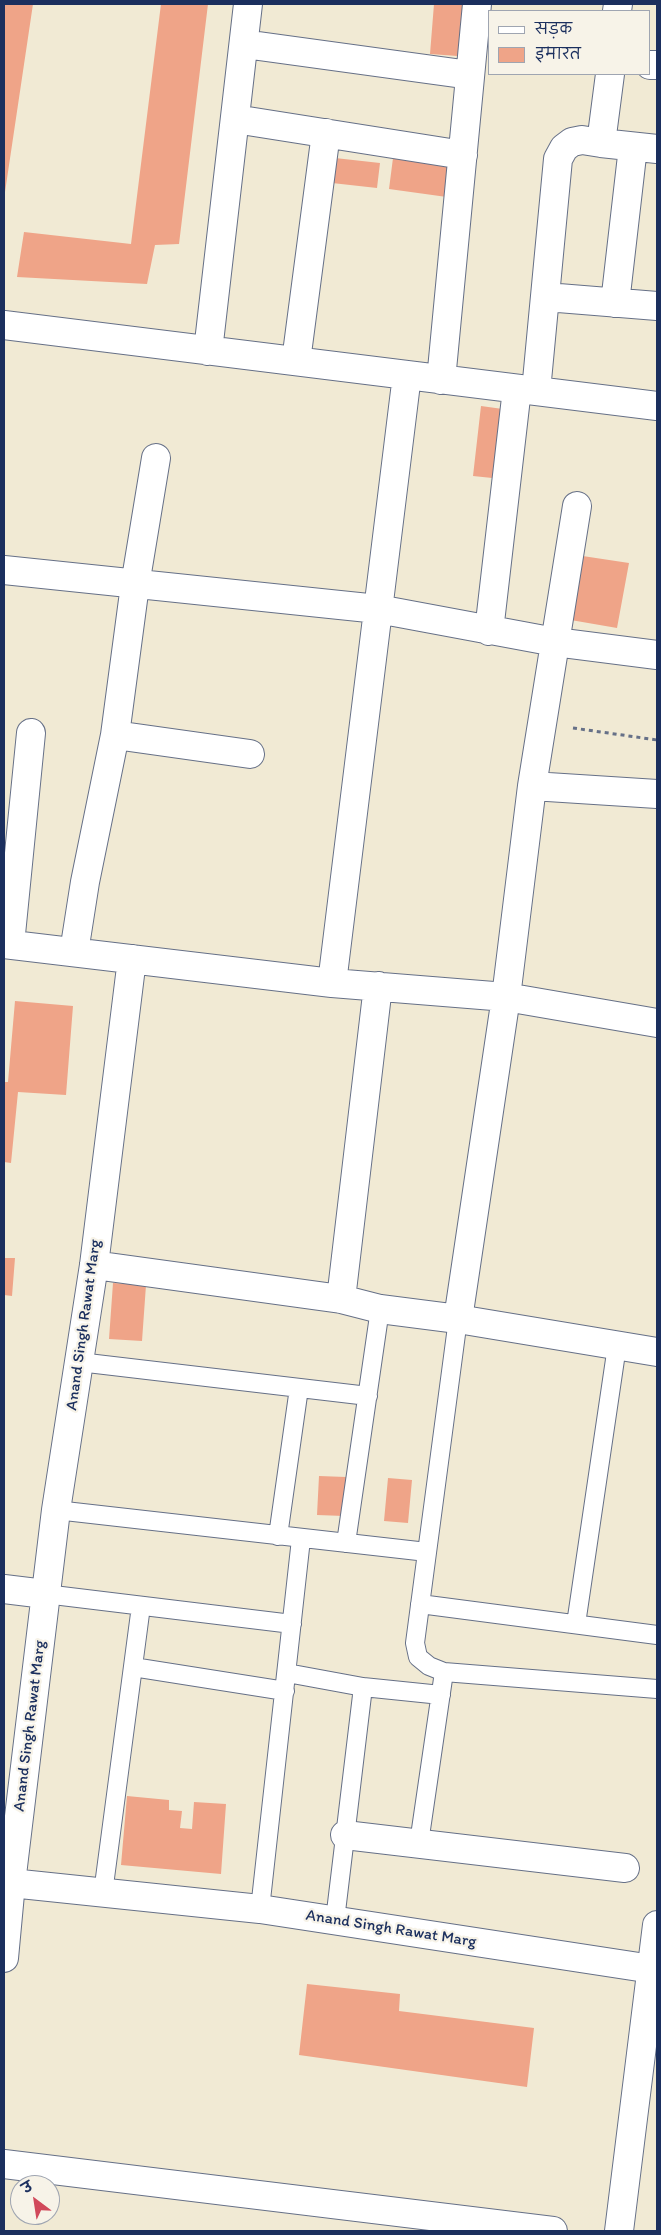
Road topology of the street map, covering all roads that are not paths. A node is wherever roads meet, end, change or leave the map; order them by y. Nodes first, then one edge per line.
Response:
1 (248, 4) edge
2 (477, 4) edge
3 (244, 44) junction
4 (470, 75) junction
5 (610, 75) edge
6 (235, 119) junction
7 (326, 133) junction
8 (601, 142) junction
9 (645, 148) edge
10 (463, 155) junction
11 (546, 297) junction
12 (615, 303) junction
13 (657, 306) edge
14 (4, 325) edge
15 (208, 351) junction
16 (296, 361) junction
17 (407, 375) junction
18 (441, 380) junction
19 (527, 390) junction
20 (657, 406) edge
21 (156, 458) dead end
22 (577, 506) dead end
23 (4, 570) edge
24 (135, 584) junction
25 (378, 609) junction
26 (489, 631) junction
27 (555, 642) junction
28 (657, 655) edge
29 (31, 733) dead end
30 (115, 735) junction
31 (250, 754) dead end
32 (532, 786) junction
33 (657, 794) edge
34 (7, 944) edge
35 (74, 952) junction
36 (132, 959) junction
37 (332, 983) junction
38 (378, 986) junction
39 (506, 997) junction
40 (657, 1023) edge
41 (94, 1265) junction
42 (341, 1299) junction
43 (380, 1309) junction
44 (458, 1319) junction
45 (617, 1346) junction
46 (657, 1352) edge
47 (79, 1362) junction
48 (299, 1388) junction
49 (368, 1396) junction
50 (56, 1510) junction
51 (278, 1536) junction
52 (301, 1538) junction
53 (346, 1543) junction
54 (428, 1552) junction
55 (4, 1589) edge
56 (45, 1594) junction
57 (420, 1604) junction
58 (141, 1606) junction
59 (292, 1624) junction
60 (576, 1624) junction
61 (657, 1635) edge
62 (133, 1667) junction
63 (444, 1672) junction
64 (287, 1674) junction
65 (363, 1687) junction
66 (657, 1690) edge
67 (284, 1692) junction
68 (441, 1695) junction
69 (345, 1835) junction
70 (419, 1842) junction
71 (624, 1868) dead end
72 (11, 1883) junction
73 (102, 1893) junction
74 (260, 1909) junction
75 (335, 1920) junction
76 (657, 1925) edge
77 (4, 1958) edge
78 (652, 1969) junction
79 (4, 2164) edge
80 (553, 2231) edge
81 (619, 2231) edge

1 - 3 street
2 - 4 street
3 - 4 street
3 - 6 street
4 - 10 street
5 - 8 street
6 - 7 street
6 - 15 street
7 - 10 street
7 - 16 street
8 - 9 street
8 - 11 street
9 - 12 street
10 - 18 street
11 - 12 street
11 - 19 street
12 - 13 street
14 - 15 street
15 - 16 street
16 - 17 street
17 - 18 street
17 - 25 street
18 - 19 street
19 - 20 street
19 - 26 street
21 - 24 street
22 - 27 street
23 - 24 street
24 - 25 street
24 - 30 street
25 - 26 street
25 - 37 street
26 - 27 street
27 - 28 street
27 - 32 street
29 - 34 street
30 - 31 street
30 - 35 street
32 - 33 street
32 - 39 street
34 - 35 street
35 - 36 street
36 - 37 street
36 - 41 street, Anand Singh Rawat Marg
37 - 38 street
38 - 39 street
38 - 42 street
39 - 40 street
39 - 44 street
41 - 42 street
41 - 47 street, Anand Singh Rawat Marg
42 - 43 street
43 - 44 street
43 - 49 lane
44 - 45 street
44 - 54 lane
45 - 46 street
45 - 60 lane
47 - 48 lane
47 - 50 street, Anand Singh Rawat Marg
48 - 49 lane
48 - 51 lane
49 - 53 lane
50 - 51 lane
50 - 56 street, Anand Singh Rawat Marg
51 - 52 lane
52 - 53 lane
52 - 59 lane
53 - 54 lane
54 - 57 lane
55 - 56 street
56 - 58 lane
56 - 72 street, Anand Singh Rawat Marg
57 - 60 lane
57 - 63 lane
58 - 59 lane
58 - 62 lane
59 - 64 lane
60 - 61 lane
62 - 67 lane
62 - 73 lane
63 - 66 lane
63 - 68 lane
64 - 65 lane
64 - 67 lane
65 - 68 lane
65 - 69 lane
67 - 74 lane
68 - 70 lane
69 - 70 street
69 - 75 lane
70 - 71 street
72 - 73 street, Anand Singh Rawat Marg
72 - 77 street
73 - 74 street, Anand Singh Rawat Marg
74 - 75 street, Anand Singh Rawat Marg
75 - 78 street, Anand Singh Rawat Marg
76 - 78 street
78 - 81 street
79 - 80 street

